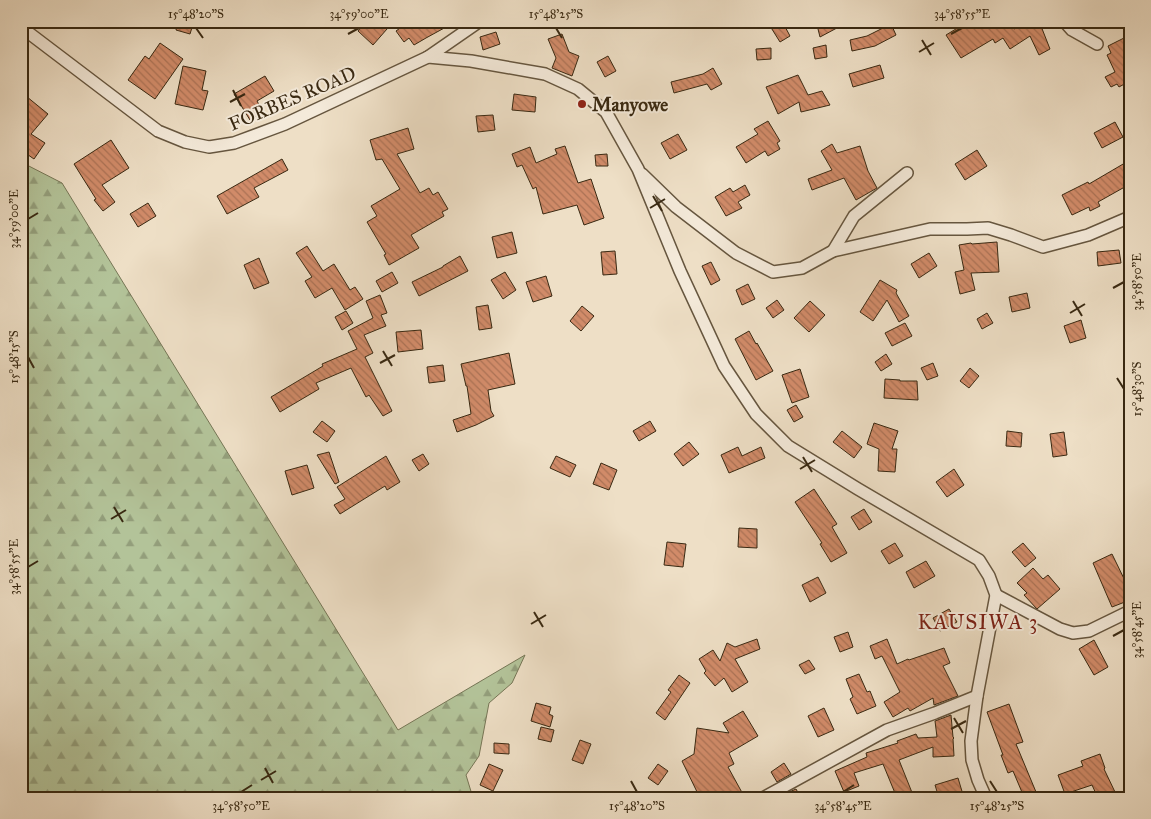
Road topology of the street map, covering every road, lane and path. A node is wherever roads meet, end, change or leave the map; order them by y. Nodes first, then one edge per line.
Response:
1 (480, 21) edge
2 (1064, 21) edge
3 (21, 27) edge
4 (1097, 44) dead end
5 (428, 57) junction
6 (638, 169) junction
7 (907, 173) dead end
8 (1130, 217) edge
9 (833, 251) junction
10 (996, 595) junction
11 (1130, 611) edge
12 (977, 696) junction
13 (763, 798) edge
14 (986, 798) edge

1 - 5 street, FORBES ROAD
2 - 4 street
3 - 5 street, FORBES ROAD
5 - 6 street
6 - 9 street
6 - 10 street
7 - 9 street
8 - 9 street
10 - 11 street
10 - 12 street
12 - 13 street
12 - 14 street

